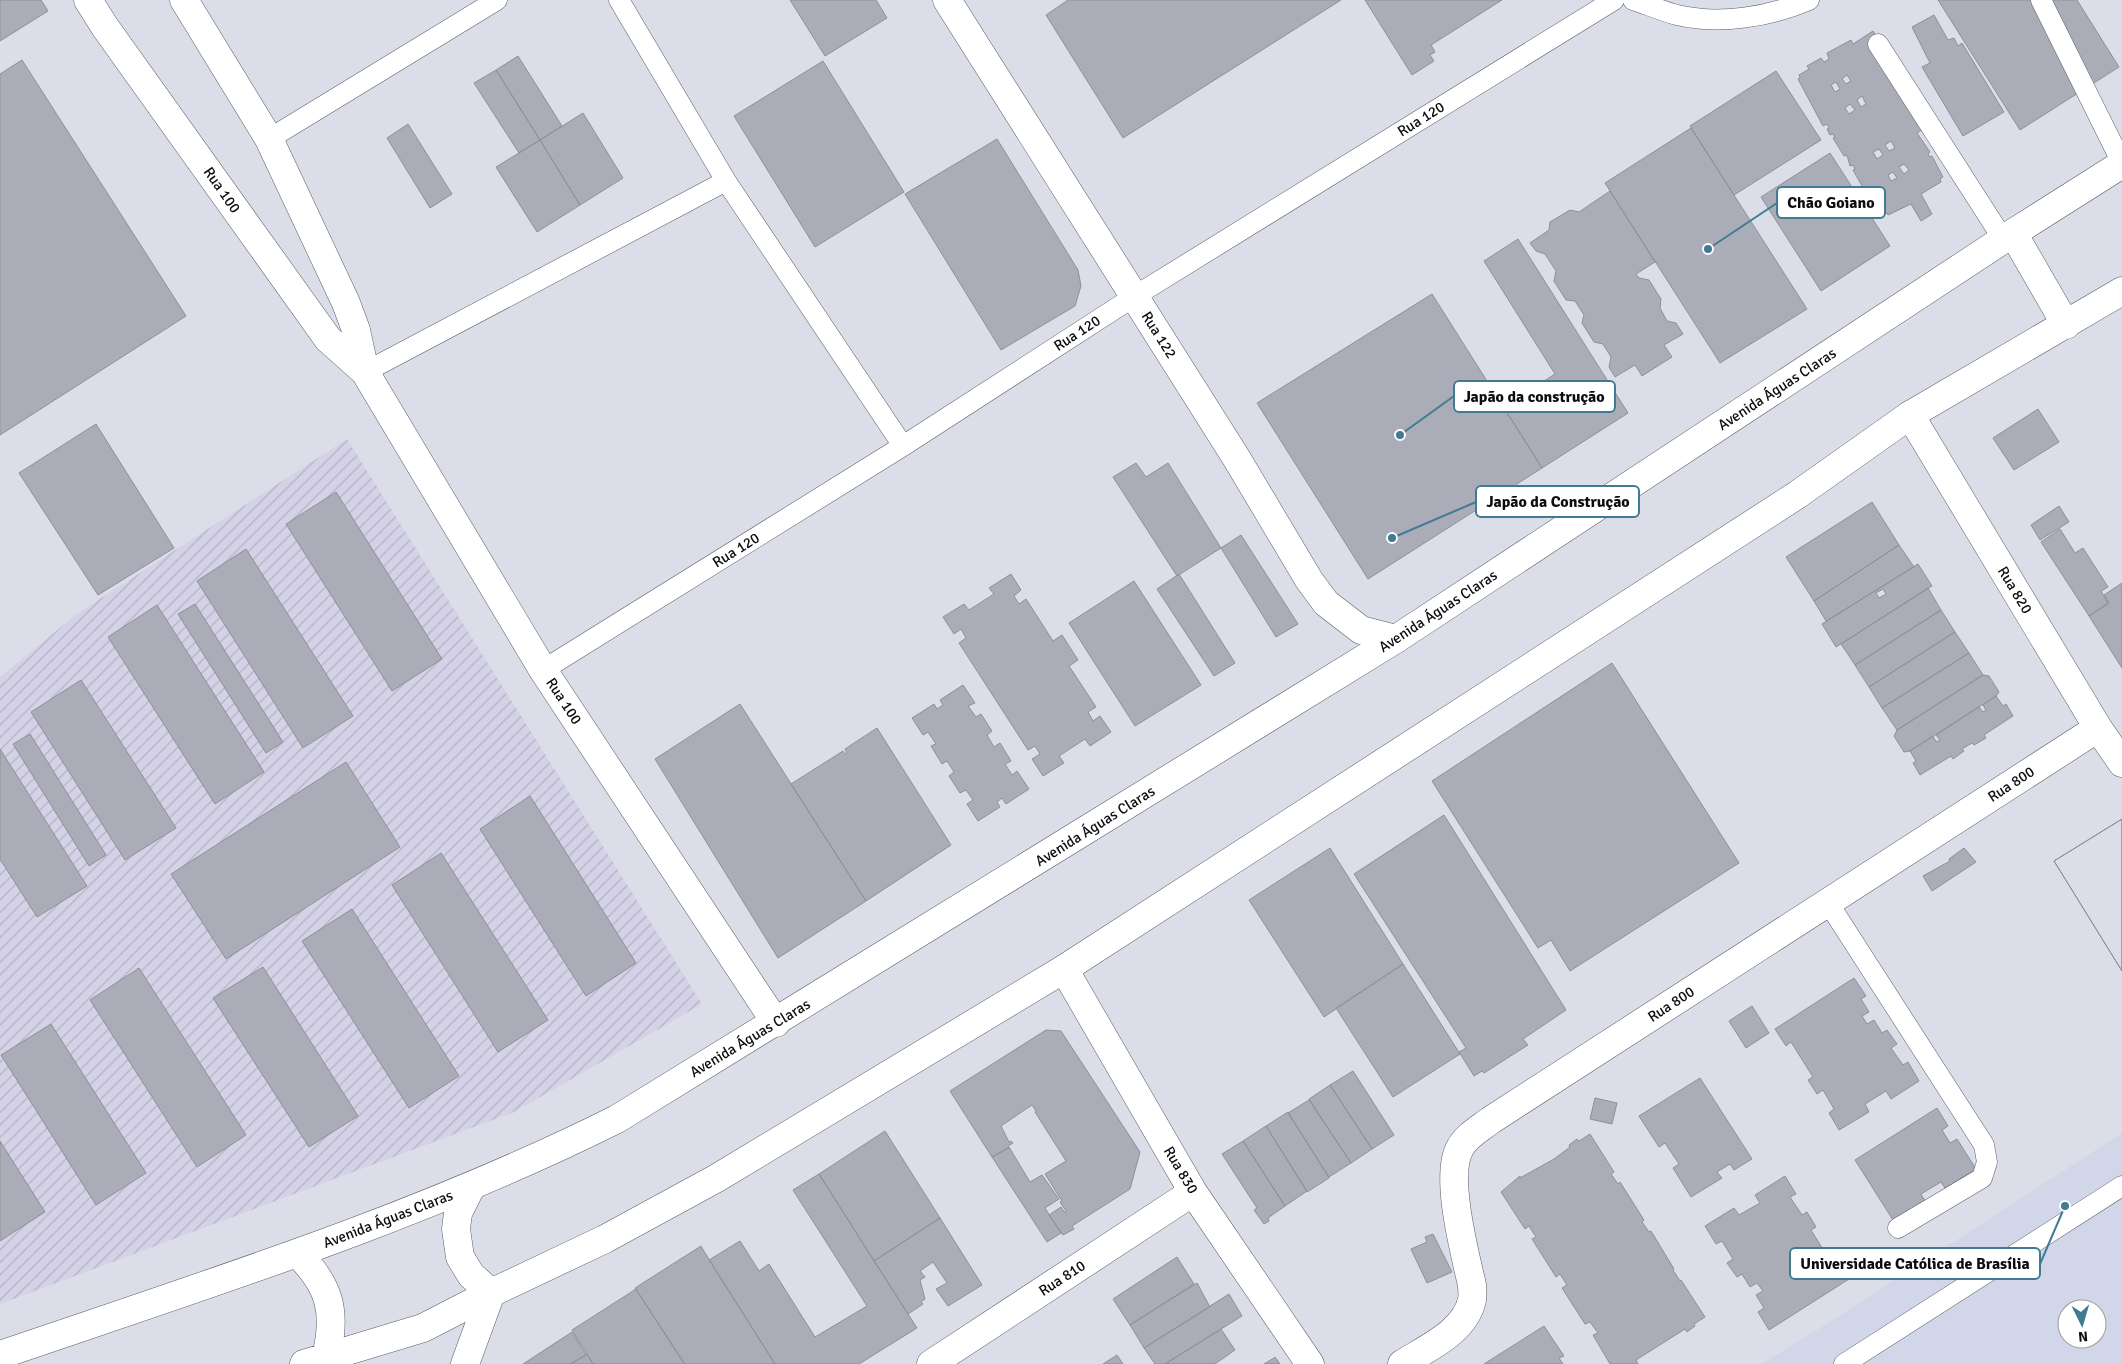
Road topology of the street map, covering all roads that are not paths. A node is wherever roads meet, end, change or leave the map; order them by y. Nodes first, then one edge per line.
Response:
1 (88, 0) edge
2 (184, 0) edge
3 (497, 0) edge
4 (619, 0) edge
5 (947, 0) edge
6 (1614, 0) edge
7 (1633, 0) edge
8 (1809, 0) edge
9 (2041, 0) edge
10 (1878, 44) dead end
11 (269, 139) junction
12 (2122, 164) edge
13 (726, 181) junction
14 (2008, 236) junction
15 (2122, 291) edge
16 (1135, 296) junction
17 (2066, 325) junction
18 (365, 372) junction
19 (1910, 415) junction
20 (903, 446) junction
21 (1396, 639) junction
22 (543, 670) junction
23 (2098, 728) junction
24 (2122, 763) edge
25 (1827, 901) junction
26 (1064, 969) junction
27 (776, 1023) junction
28 (2122, 1186) edge
29 (471, 1187) junction
30 (1193, 1192) junction
31 (1898, 1228) dead end
32 (298, 1254) junction
33 (492, 1293) junction
34 (0, 1355) edge
35 (315, 1360) edge
36 (465, 1364) edge
37 (931, 1364) edge
38 (1310, 1364) edge
39 (1402, 1364) edge
40 (1844, 1364) edge

1 - 18 main road, Rua 100
2 - 11 main road, Rua 100
3 - 11 lane
4 - 13 lane
5 - 16 main road, Rua 122
6 - 16 lane, Rua 120
7 - 8 lane
9 - 12 lane
10 - 14 lane
11 - 18 main road, Rua 100
12 - 14 main road, Avenida Águas Claras
13 - 18 lane
13 - 20 lane
14 - 17 main road
14 - 21 main road, Avenida Águas Claras
15 - 17 main road
16 - 20 lane, Rua 120
16 - 21 main road, Rua 122
17 - 19 main road
18 - 22 main road, Rua 100
19 - 23 main road, Rua 820
19 - 26 main road
20 - 22 lane, Rua 120
21 - 27 main road, Avenida Águas Claras
22 - 27 main road, Rua 100
23 - 24 main road, Rua 820
23 - 25 main road, Rua 800
25 - 31 lane
25 - 39 main road, Rua 800
26 - 30 main road, Rua 830
26 - 33 main road
27 - 29 main road, Avenida Águas Claras
28 - 40 lane
29 - 32 main road, Avenida Águas Claras
29 - 33 main road
30 - 37 main road, Rua 810
30 - 38 main road, Rua 830
32 - 34 main road, Avenida Águas Claras
32 - 35 main road
33 - 35 main road
33 - 36 main road

